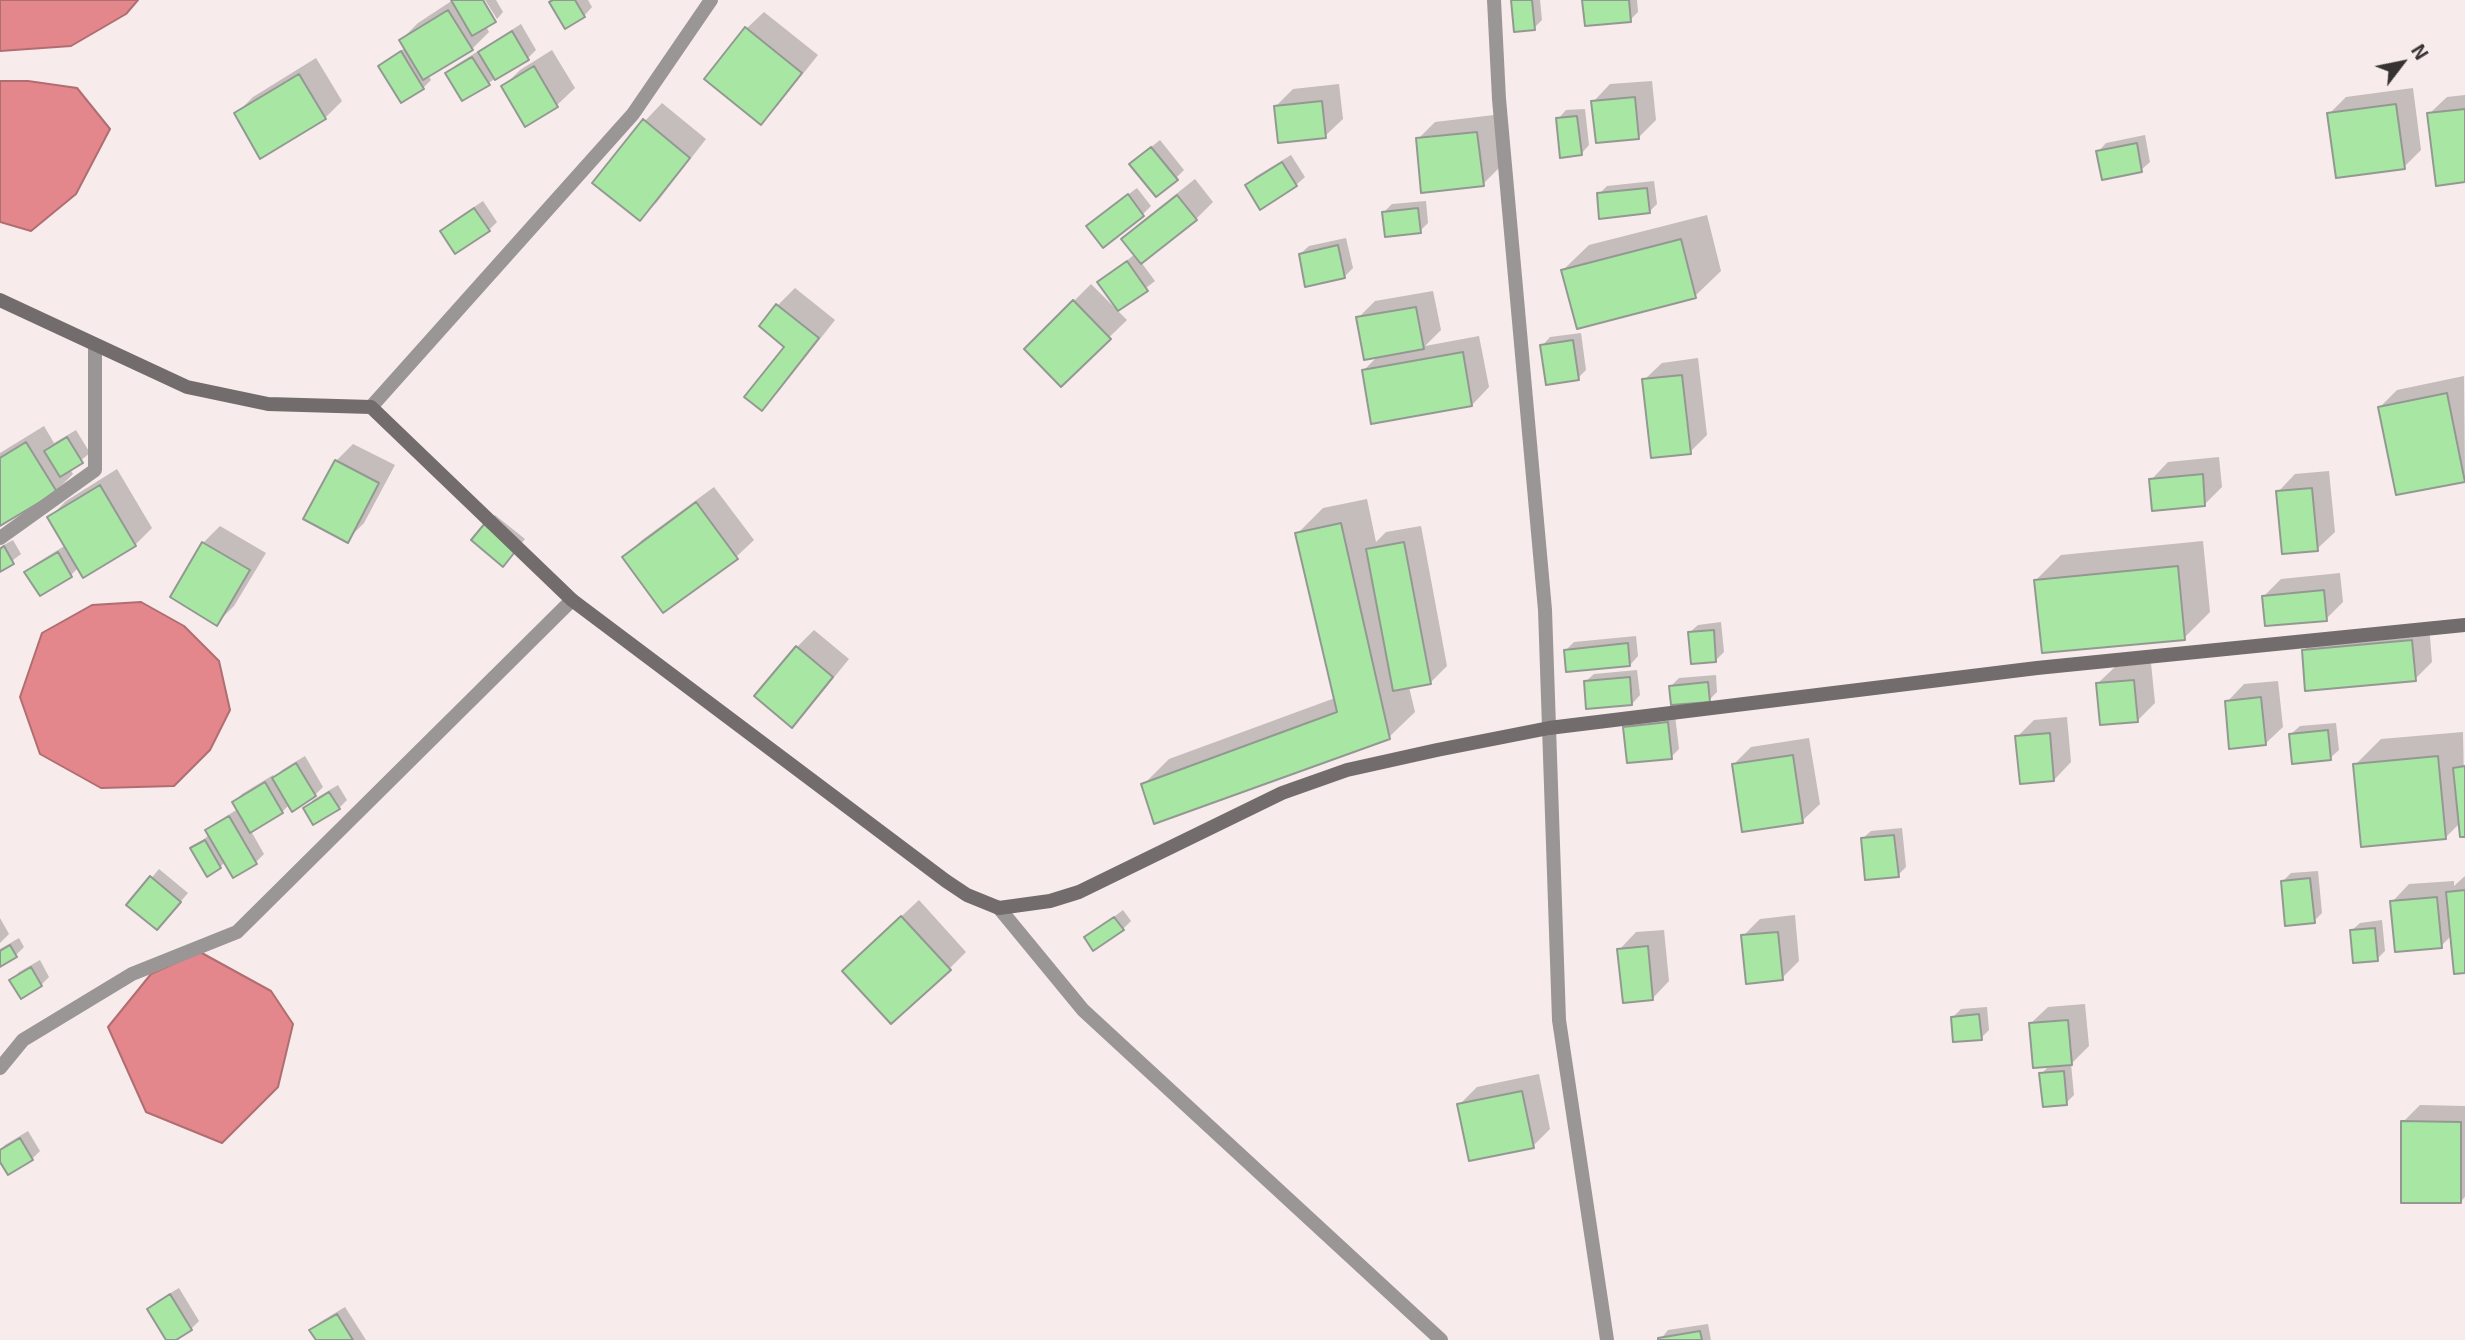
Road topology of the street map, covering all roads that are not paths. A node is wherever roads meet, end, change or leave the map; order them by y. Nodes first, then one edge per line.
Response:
1 (712, 0) edge
2 (1494, 0) edge
3 (0, 300) edge
4 (94, 346) junction
5 (371, 407) junction
6 (0, 538) edge
7 (572, 600) junction
8 (2465, 625) edge
9 (1549, 729) junction
10 (999, 908) junction
11 (0, 1068) edge
12 (1441, 1340) edge
13 (1607, 1340) edge

1 - 5 street
2 - 9 street
3 - 4 street
4 - 5 street
4 - 6 street
5 - 7 street
7 - 10 street
7 - 11 street
8 - 9 street
9 - 10 street
9 - 13 street
10 - 12 street

